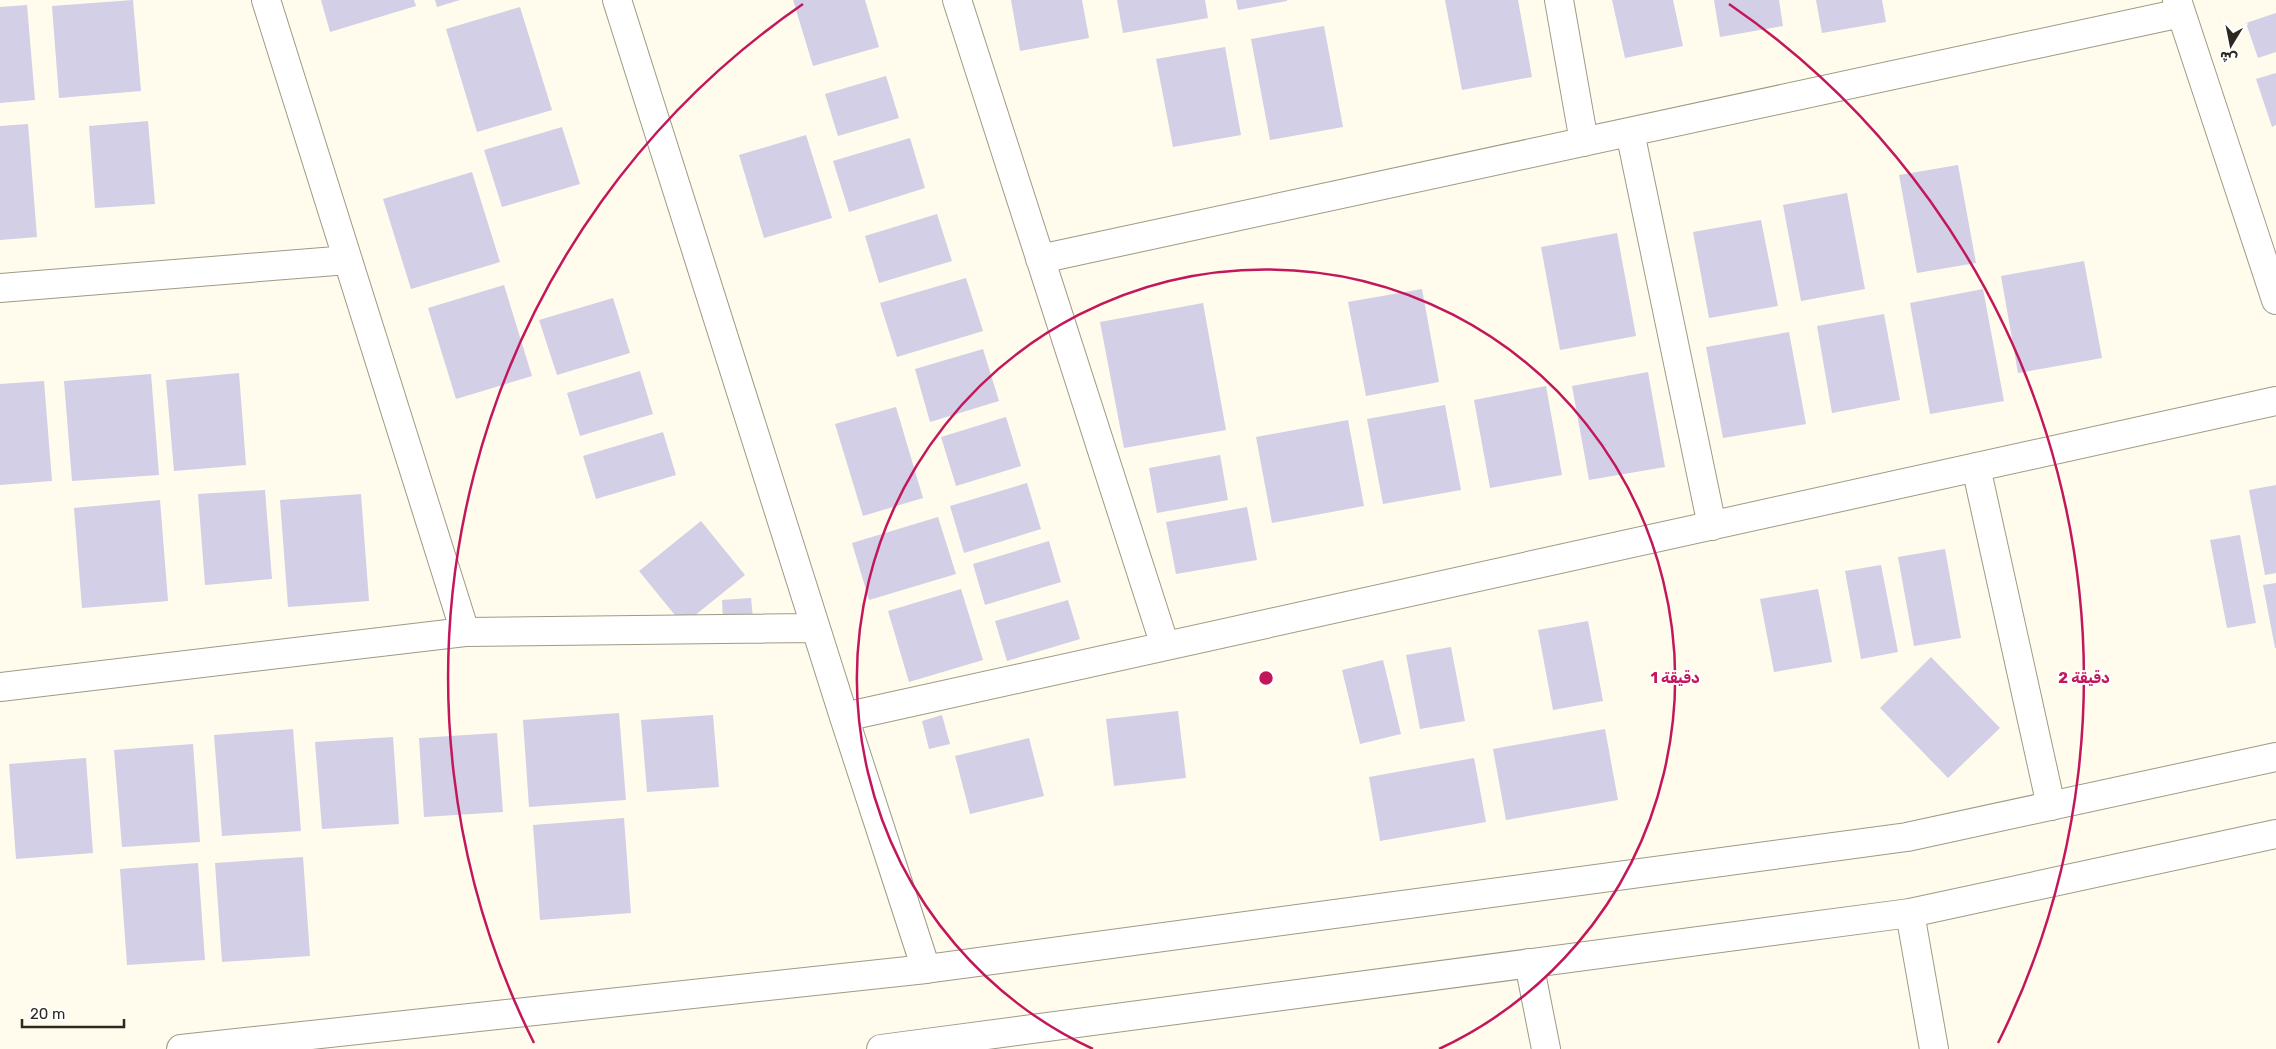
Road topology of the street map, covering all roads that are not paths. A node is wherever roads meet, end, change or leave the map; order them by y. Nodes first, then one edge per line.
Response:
1 (266, 0) edge
2 (617, 0) edge
3 (957, 0) edge
4 (1559, 0) edge
5 (2179, 7) edge
6 (1630, 132) junction
7 (1584, 142) junction
8 (1040, 259) junction
9 (348, 260) junction
10 (0, 288) edge
11 (2276, 300) edge
12 (2276, 402) edge
13 (1976, 467) junction
14 (1712, 526) junction
15 (815, 628) junction
16 (465, 632) junction
17 (1165, 646) junction
18 (0, 686) edge
19 (844, 716) junction
20 (2276, 757) edge
21 (2051, 806) junction
22 (2276, 834) edge
23 (1910, 912) junction
24 (1529, 963) junction
25 (926, 969) junction
26 (896, 1048) edge
27 (181, 1049) edge
28 (1546, 1049) edge
29 (1934, 1049) edge

1 - 9 street
2 - 15 street
3 - 8 street
4 - 7 street
5 - 6 street
5 - 11 street
6 - 7 street
6 - 14 street
7 - 8 street
8 - 17 street
9 - 10 street
9 - 16 street
12 - 13 street
13 - 14 street
13 - 21 street
14 - 17 street
15 - 16 street
15 - 19 street
16 - 18 street
17 - 19 street
19 - 25 street
20 - 21 street
21 - 25 street
22 - 23 street
23 - 24 street
23 - 29 street
24 - 26 street
24 - 28 street
25 - 27 street

